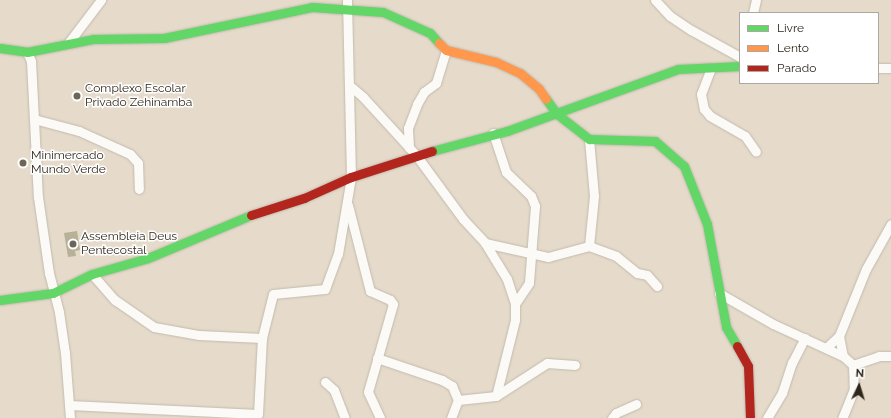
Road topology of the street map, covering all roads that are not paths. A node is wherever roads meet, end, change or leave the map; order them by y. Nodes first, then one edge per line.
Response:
1 (101, 0) edge
2 (655, 0) edge
3 (756, 0) edge
4 (348, 4) edge
5 (754, 12) edge
6 (69, 42) junction
7 (0, 48) edge
8 (446, 50) junction
9 (27, 52) junction
10 (739, 61) edge
11 (739, 62) edge
12 (711, 68) junction
13 (879, 68) edge
14 (891, 68) edge
15 (350, 86) junction
16 (554, 115) junction
17 (34, 119) junction
18 (408, 128) junction
19 (493, 133) junction
20 (400, 138) junction
21 (589, 139) junction
22 (409, 148) junction
23 (756, 152) dead end
24 (416, 155) junction
25 (351, 177) junction
26 (139, 189) dead end
27 (347, 203) junction
28 (891, 224) edge
29 (485, 243) junction
30 (589, 246) junction
31 (532, 254) junction
32 (92, 274) junction
33 (657, 286) dead end
34 (719, 292) junction
35 (53, 293) junction
36 (0, 300) edge
37 (515, 304) junction
38 (839, 336) junction
39 (262, 338) junction
40 (805, 338) junction
41 (826, 348) junction
42 (843, 356) junction
43 (891, 356) edge
44 (377, 358) junction
45 (575, 365) dead end
46 (853, 365) junction
47 (325, 382) dead end
48 (496, 396) junction
49 (458, 400) junction
50 (636, 404) dead end
51 (69, 405) junction
52 (70, 418) edge
53 (345, 418) edge
54 (380, 418) edge
55 (451, 418) edge
56 (612, 418) edge
57 (750, 418) edge
58 (767, 418) edge
59 (842, 418) edge

1 - 6 street
2 - 10 street
3 - 5 street
4 - 6 street
4 - 8 street
4 - 15 street
6 - 9 street
7 - 9 street
8 - 16 street
8 - 18 street
9 - 17 street
11 - 12 street
12 - 16 street
12 - 23 street
13 - 14 street
15 - 20 street
15 - 25 street
16 - 19 street
16 - 21 street
17 - 26 street
17 - 35 street
18 - 20 street
18 - 22 street
19 - 24 street
19 - 31 street
20 - 22 street
21 - 30 street
21 - 34 street
22 - 24 street
24 - 25 street
24 - 29 street
25 - 27 street
25 - 32 street
27 - 39 street
27 - 44 street
28 - 38 street
29 - 31 street
29 - 37 street
30 - 31 street
30 - 33 street
31 - 37 street
32 - 35 street
32 - 39 street
34 - 40 street
34 - 57 street
35 - 36 street
35 - 51 street
37 - 48 street
38 - 41 street
38 - 42 street
39 - 51 street
40 - 41 street
40 - 58 street
41 - 42 street
42 - 46 street
43 - 46 street
44 - 49 street
44 - 54 street
45 - 48 street
46 - 59 street
47 - 53 street
48 - 49 street
49 - 55 street
50 - 56 street
51 - 52 street

